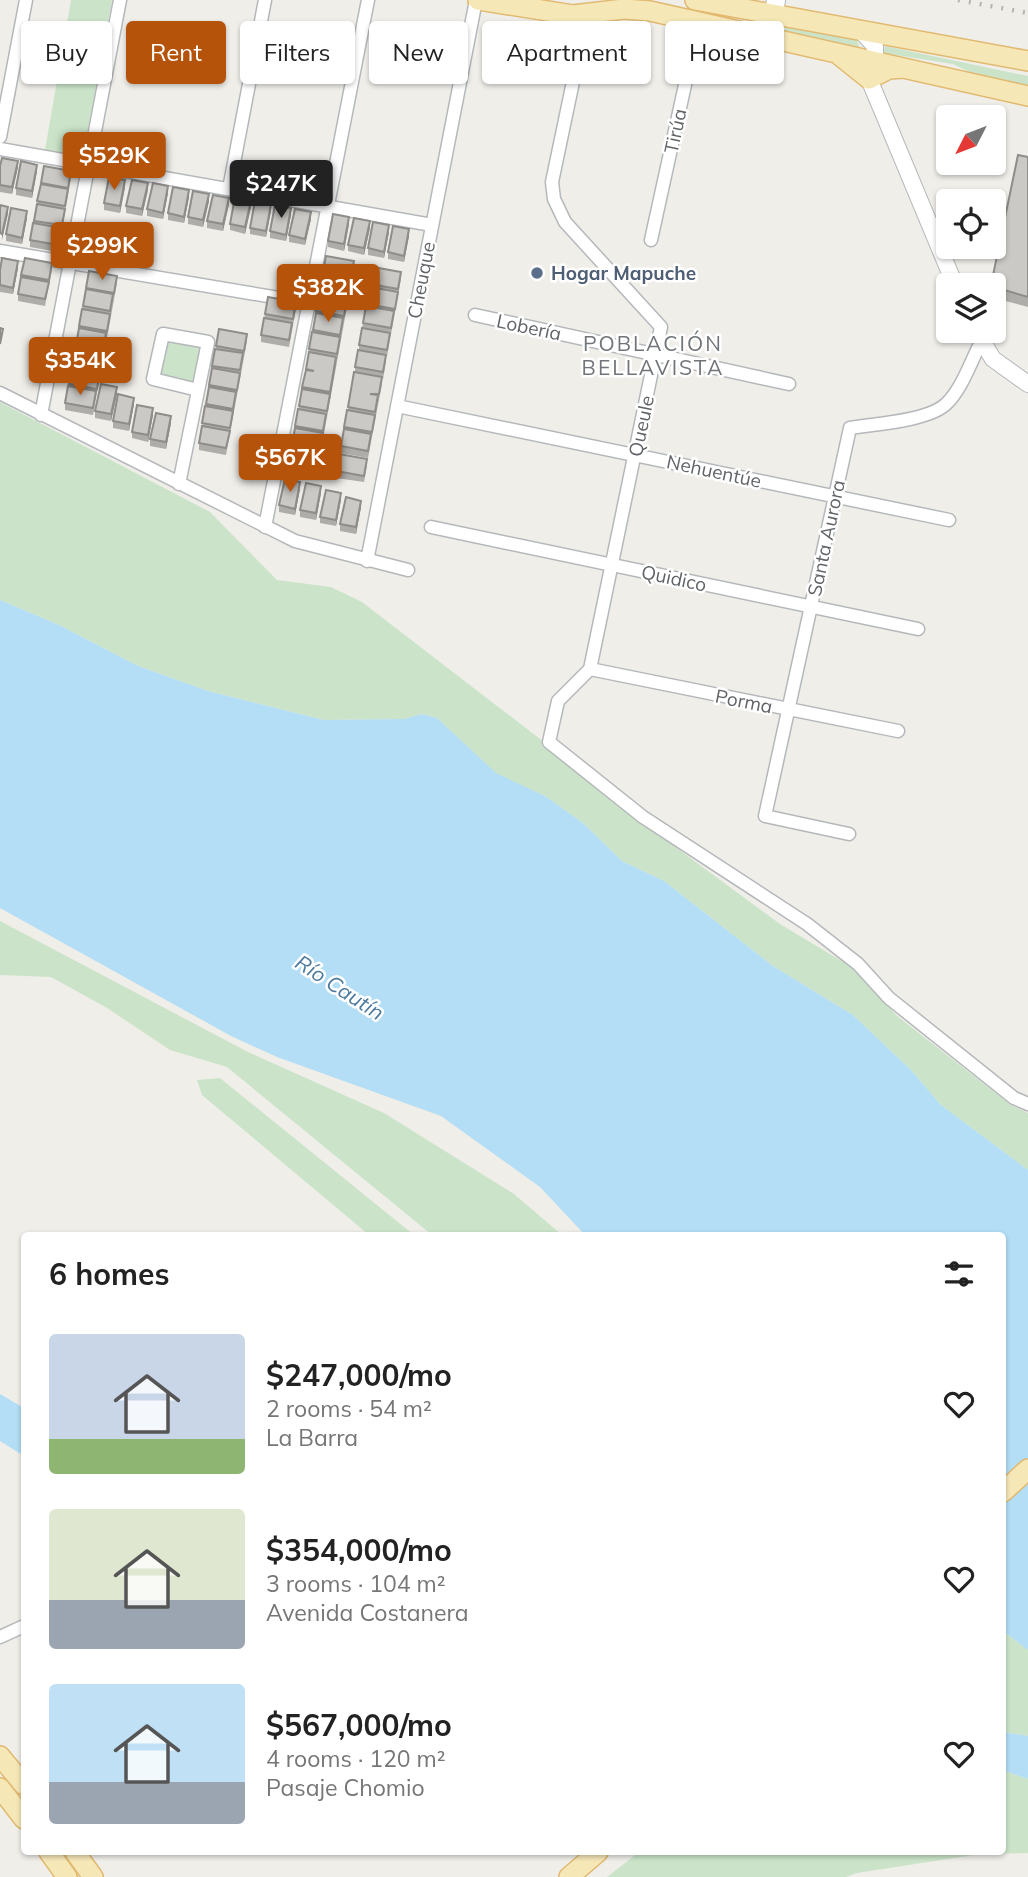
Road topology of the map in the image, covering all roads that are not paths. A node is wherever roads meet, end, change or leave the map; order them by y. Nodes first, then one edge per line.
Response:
1 (26, 0) edge
2 (120, 0) edge
3 (265, 0) edge
4 (368, 0) edge
5 (477, 0) edge
6 (695, 0) edge
7 (774, 8) edge
8 (587, 15) junction
9 (699, 21) edge
10 (861, 32) junction
11 (784, 40) edge
12 (828, 49) junction
13 (875, 60) junction
14 (1028, 61) edge
15 (911, 68) junction
16 (869, 79) junction
17 (685, 84) edge
18 (1028, 96) edge
19 (0, 137) edge
20 (0, 149) edge
21 (89, 164) junction
22 (229, 189) junction
23 (327, 207) junction
24 (432, 225) junction
25 (651, 240) dead end
26 (0, 251) edge
27 (70, 263) junction
28 (951, 273) edge
29 (309, 303) junction
30 (475, 315) dead end
31 (975, 343) edge
32 (983, 343) edge
33 (656, 354) junction
34 (789, 384) dead end
35 (1028, 384) edge
36 (198, 390) junction
37 (0, 393) edge
38 (397, 406) junction
39 (41, 415) junction
40 (635, 455) junction
41 (178, 484) junction
42 (835, 496) junction
43 (949, 520) dead end
44 (265, 527) junction
45 (431, 527) dead end
46 (367, 561) junction
47 (612, 565) junction
48 (408, 570) dead end
49 (810, 606) junction
50 (918, 629) dead end
51 (590, 669) junction
52 (788, 709) junction
53 (898, 731) dead end
54 (849, 834) dead end
55 (1028, 1104) edge
56 (1028, 1469) edge
57 (1006, 1489) edge
58 (21, 1627) edge
59 (0, 1637) edge
60 (0, 1756) edge
61 (21, 1781) edge
62 (0, 1788) edge
63 (21, 1815) edge
64 (51, 1855) edge
65 (77, 1855) edge
66 (595, 1855) edge
67 (66, 1877) edge
68 (93, 1877) edge
69 (569, 1877) edge

1 - 19 street
2 - 21 street
3 - 22 street
4 - 23 street
5 - 8 main road
5 - 24 street, Cheuque
6 - 7 main road
7 - 10 main road
8 - 9 main road
8 - 33 street, Queule
10 - 13 street
10 - 14 main road
11 - 12 main road
12 - 13 main road
12 - 16 main road
13 - 15 main road
13 - 16 street
15 - 16 main road
15 - 18 main road
16 - 28 street
17 - 25 street, Tirúa
20 - 21 street
21 - 22 street
21 - 27 street
22 - 23 street
23 - 24 street
23 - 29 street
24 - 38 street, Cheuque
26 - 27 street
27 - 29 street
27 - 39 street
29 - 44 street
30 - 33 street, Lobería
31 - 42 street, Santa Aurora
32 - 35 street
33 - 34 street, Lobería
33 - 40 street, Queule
36 - 36 street
36 - 41 street
37 - 39 street
38 - 40 street, Nehuentúe
38 - 46 street, Cheuque
39 - 41 street
40 - 42 street, Nehuentúe
40 - 47 street, Queule
41 - 44 street
42 - 43 street, Nehuentúe
42 - 49 street, Santa Aurora
44 - 46 street
45 - 47 street, Quidico
46 - 48 street
47 - 49 street, Quidico
47 - 51 street, Queule
49 - 50 street, Quidico
49 - 52 street, Santa Aurora
51 - 52 street, Porma
51 - 55 street
52 - 53 street, Porma
52 - 54 street, Santa Aurora
56 - 57 main road
58 - 59 street
60 - 61 main road
62 - 63 main road
64 - 67 main road
65 - 68 main road
66 - 69 main road

